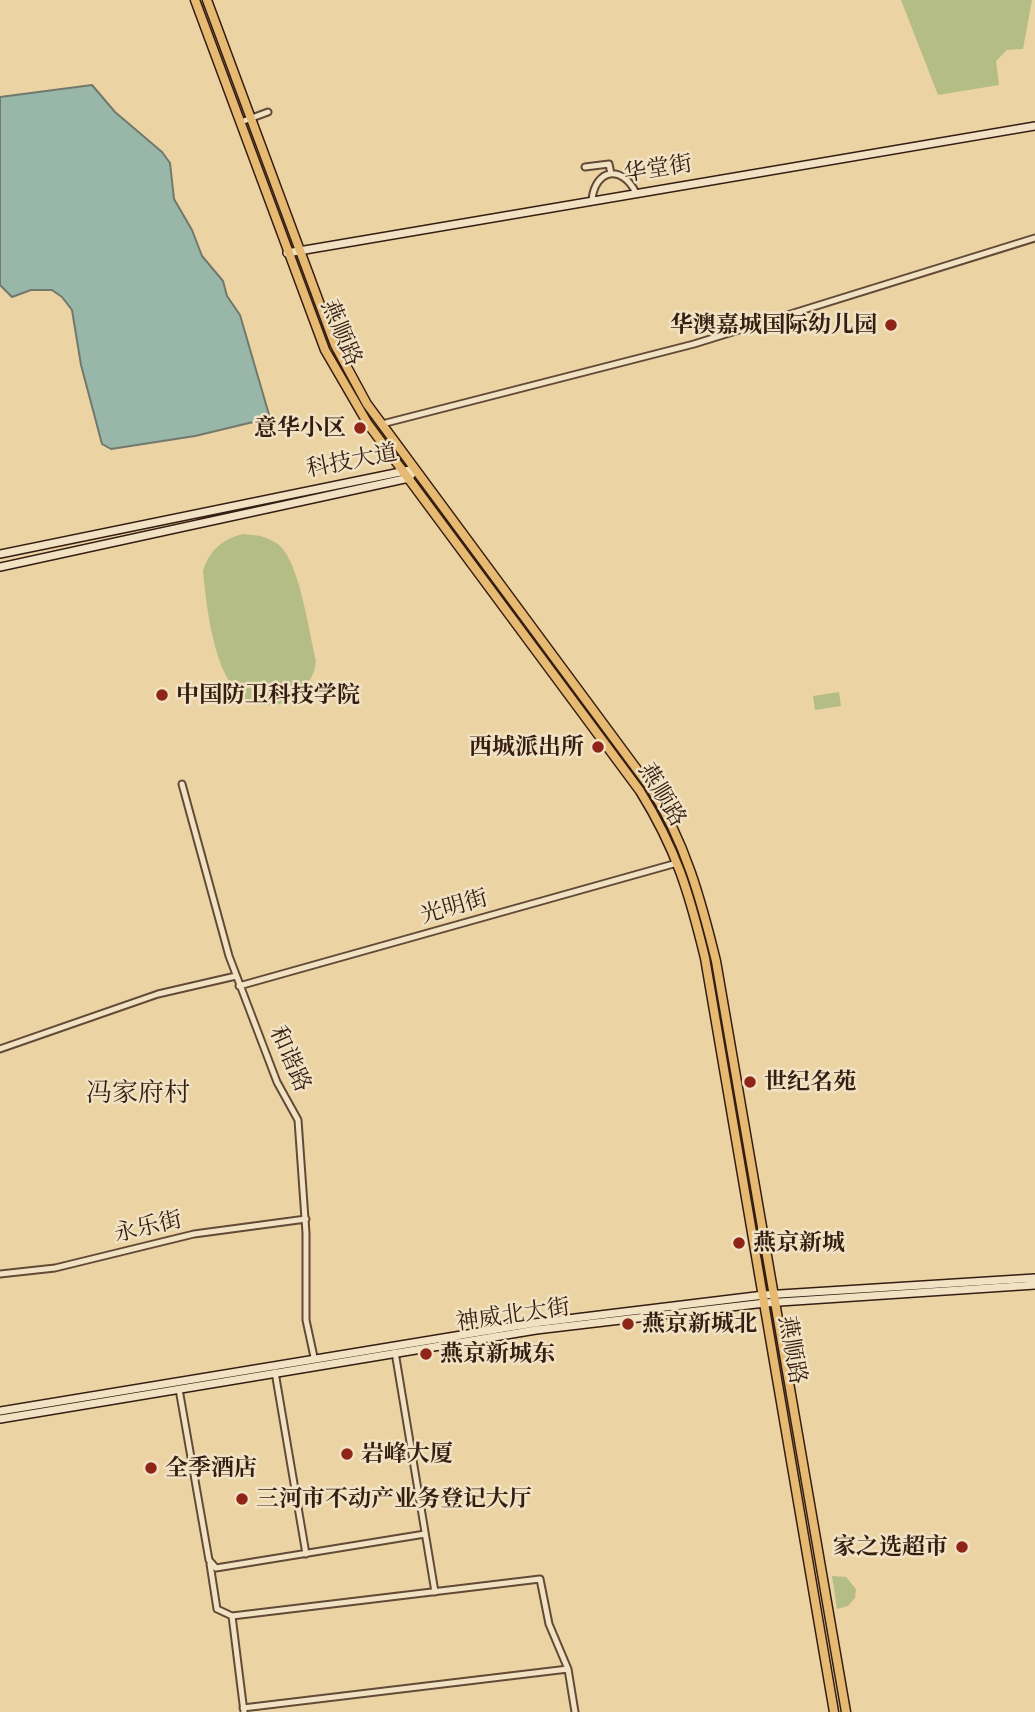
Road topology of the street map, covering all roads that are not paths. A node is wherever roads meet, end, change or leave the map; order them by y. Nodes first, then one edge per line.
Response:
1 (195, 0) edge
2 (207, 0) edge
3 (268, 112) dead end
4 (251, 119) junction
5 (241, 122) junction
6 (1035, 126) edge
7 (585, 167) dead end
8 (611, 174) junction
9 (636, 193) junction
10 (592, 200) junction
11 (1035, 238) edge
12 (298, 249) junction
13 (288, 253) junction
14 (382, 424) junction
15 (403, 469) junction
16 (415, 469) junction
17 (409, 478) junction
18 (0, 554) edge
19 (0, 567) edge
20 (182, 784) dead end
21 (677, 863) junction
22 (236, 975) junction
23 (239, 986) junction
24 (0, 1049) edge
25 (306, 1219) junction
26 (0, 1274) edge
27 (1035, 1278) edge
28 (1035, 1285) edge
29 (764, 1299) junction
30 (776, 1299) junction
31 (395, 1352) junction
32 (314, 1357) junction
33 (275, 1372) junction
34 (179, 1389) junction
35 (0, 1411) edge
36 (0, 1419) edge
37 (425, 1534) junction
38 (306, 1554) junction
39 (209, 1560) junction
40 (435, 1592) junction
41 (232, 1616) junction
42 (568, 1669) junction
43 (244, 1710) edge
44 (575, 1712) edge
45 (834, 1712) edge
46 (846, 1712) edge

1 - 5 main road, 燕顺路
2 - 4 main road, 燕顺路
3 - 4 street
4 - 5 street
4 - 12 main road, 燕顺路
5 - 13 main road, 燕顺路
6 - 9 street, 华堂街
7 - 8 street
8 - 9 street
8 - 10 street
9 - 10 street, 华堂街
10 - 12 street, 华堂街
11 - 14 street
12 - 13 street, 华堂街
12 - 14 main road, 燕顺路
13 - 15 main road, 燕顺路
14 - 16 main road, 燕顺路
15 - 16 street, 科技大道
15 - 17 main road, 燕顺路
15 - 18 street, 科技大道
16 - 17 street, 科技大道
16 - 30 main road, 燕顺路
17 - 19 street, 科技大道
17 - 21 main road, 燕顺路
20 - 22 street, 和谐路
21 - 23 street, 光明街
21 - 29 main road, 燕顺路
22 - 23 street, 和谐路
22 - 24 street
23 - 25 street, 和谐路
25 - 26 street, 永乐街
25 - 32 street, 和谐路
27 - 30 street, 神威北大街
28 - 30 street, 神威北大街
29 - 30 street, 神威北大街
29 - 31 street, 神威北大街
29 - 32 street, 神威北大街
29 - 45 main road, 燕顺路
30 - 46 main road, 燕顺路
31 - 33 street, 神威北大街
31 - 37 street
32 - 35 street, 神威北大街
33 - 34 street, 神威北大街
33 - 38 street
34 - 36 street, 神威北大街
34 - 39 street
37 - 38 street
37 - 40 street
38 - 39 street
39 - 41 street
40 - 41 street
40 - 42 street
41 - 43 street
42 - 43 street
42 - 44 street

